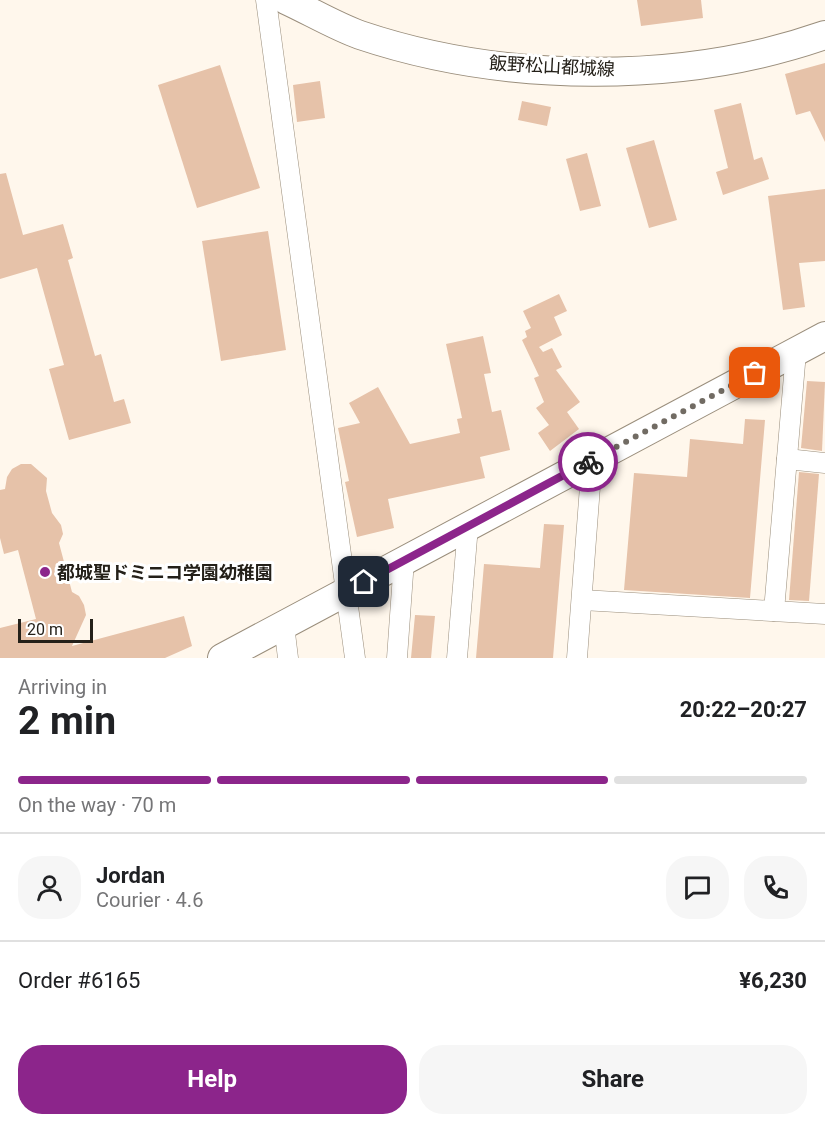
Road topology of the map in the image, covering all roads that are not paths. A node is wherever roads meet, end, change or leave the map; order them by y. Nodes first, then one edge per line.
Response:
1 (266, 0) edge
2 (286, 0) edge
3 (825, 35) edge
4 (825, 336) edge
5 (796, 352) junction
6 (787, 459) junction
7 (592, 460) junction
8 (825, 462) edge
9 (468, 526) junction
10 (404, 560) junction
11 (344, 592) junction
12 (582, 600) junction
13 (774, 611) junction
14 (825, 614) edge
15 (284, 625) junction
16 (227, 657) edge
17 (288, 658) edge
18 (355, 658) edge
19 (397, 658) edge
20 (457, 658) edge
21 (577, 658) edge

1 - 11 street
2 - 3 street, 飯野松山都城線
4 - 5 street
5 - 6 street
5 - 7 street
6 - 8 street
6 - 13 street
7 - 9 street
7 - 12 street
9 - 10 street
9 - 20 street
10 - 11 street
10 - 19 street
11 - 15 street
11 - 18 street
12 - 13 street
12 - 21 street
13 - 14 street
15 - 16 street
15 - 17 street

